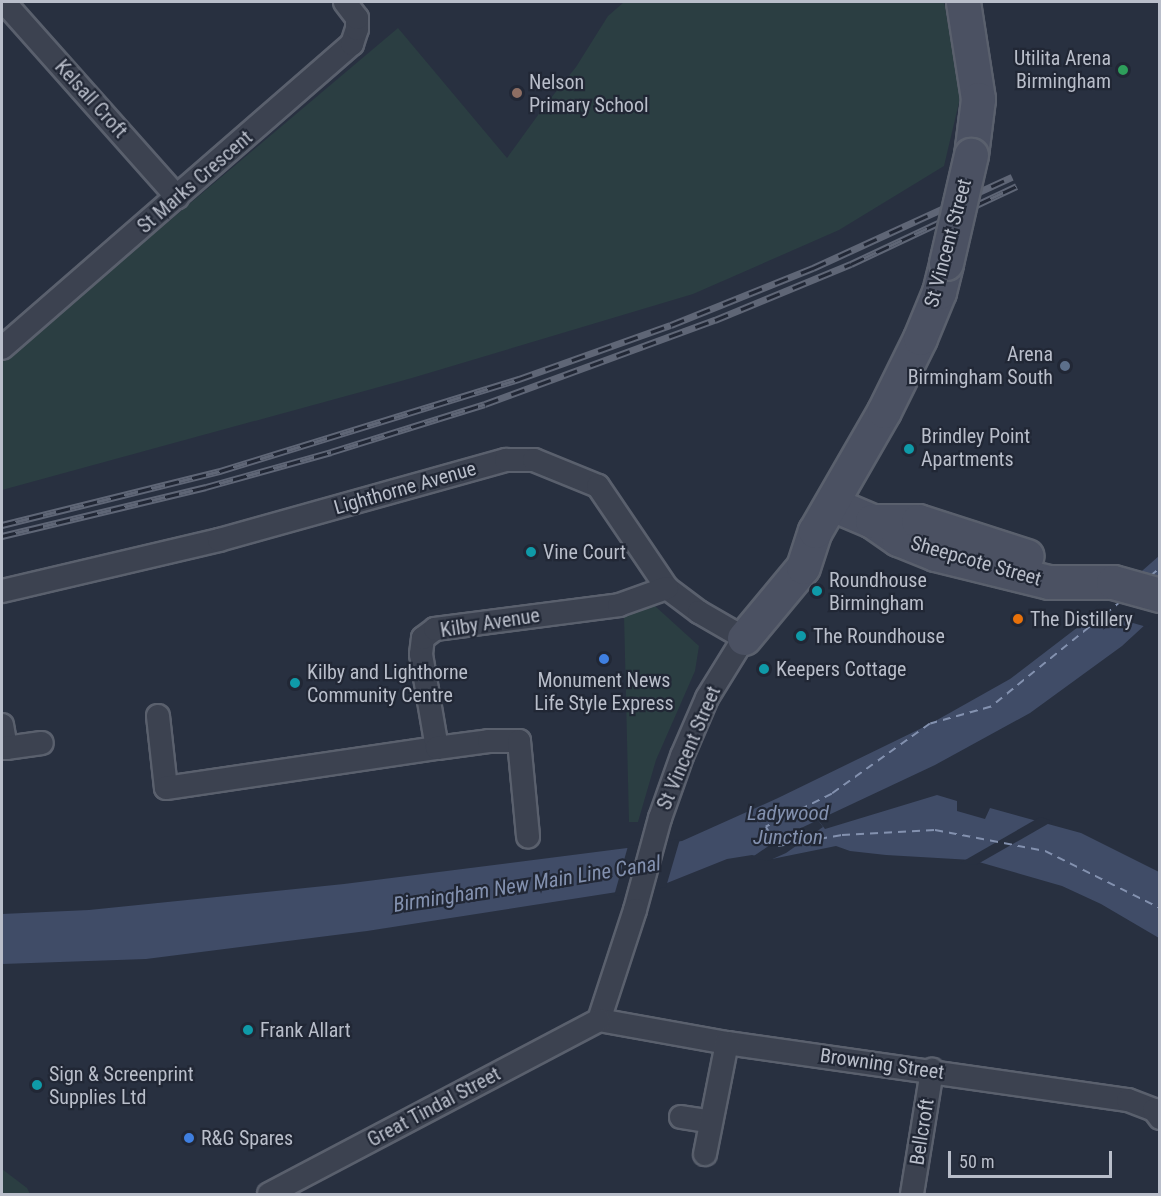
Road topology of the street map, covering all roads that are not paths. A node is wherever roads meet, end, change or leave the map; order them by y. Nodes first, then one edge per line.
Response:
1 (4, 2) edge
2 (345, 2) edge
3 (963, 2) edge
4 (177, 197) junction
5 (2, 348) edge
6 (823, 518) junction
7 (1098, 587) junction
8 (667, 588) junction
9 (2, 591) edge
10 (1160, 595) edge
11 (1160, 613) edge
12 (744, 638) junction
13 (158, 716) dead end
14 (2, 725) edge
15 (42, 743) dead end
16 (4, 748) edge
17 (437, 748) junction
18 (528, 837) dead end
19 (599, 1020) junction
20 (727, 1043) junction
21 (932, 1071) junction
22 (681, 1118) dead end
23 (1160, 1118) edge
24 (711, 1122) junction
25 (705, 1154) dead end
26 (268, 1194) edge
27 (912, 1194) edge

1 - 4 street, Kelsall Croft
2 - 4 street, St Marks Crescent
3 - 6 street, St Vincent Street, bridge
4 - 5 street, St Marks Crescent
6 - 7 street, Sheepcote Street
6 - 12 street, St Vincent Street
7 - 10 street
7 - 11 street
8 - 9 street, Lighthorne Avenue
8 - 12 street, Lighthorne Avenue
8 - 17 street, Kilby Avenue
12 - 19 street, St Vincent Street
13 - 17 street
14 - 16 street
15 - 16 street
17 - 18 street
19 - 20 street, Browning Street
19 - 26 street, Great Tindal Street
20 - 21 street, Browning Street
20 - 24 street
21 - 23 street, Browning Street
21 - 27 street, Bellcroft
22 - 24 street
24 - 25 street

